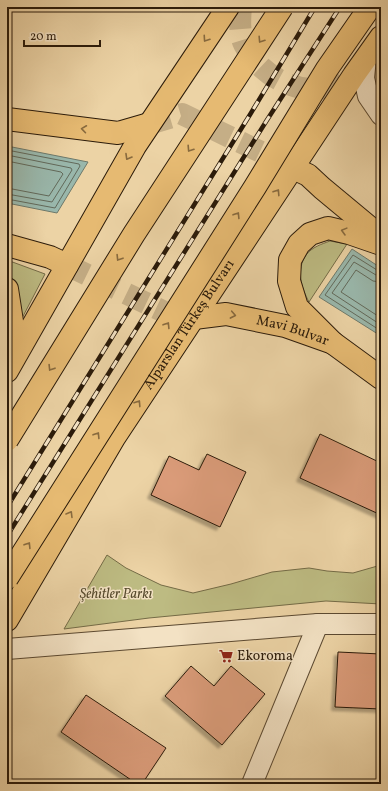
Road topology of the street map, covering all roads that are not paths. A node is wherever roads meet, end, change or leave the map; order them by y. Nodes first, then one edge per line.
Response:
1 (228, 7) edge
2 (282, 7) edge
3 (370, 7) edge
4 (381, 37) edge
5 (366, 58) junction
6 (381, 115) edge
7 (7, 119) edge
8 (149, 124) junction
9 (293, 168) junction
10 (381, 237) edge
11 (381, 244) edge
12 (7, 245) edge
13 (67, 266) junction
14 (7, 289) edge
15 (194, 318) junction
16 (332, 343) junction
17 (7, 351) edge
18 (7, 371) edge
19 (381, 378) edge
20 (7, 440) edge
21 (7, 578) edge
22 (7, 620) edge
23 (318, 624) junction
24 (381, 624) edge
25 (7, 649) edge
26 (252, 784) edge

1 -> 8 main road
2 -> 20 main road, bridge
21 -> 3 main road, Alparslan Türkeş Bulvarı, bridge
4 - 5 main road, Alparslan Türkeş Bulvarı
5 - 6 street
5 - 9 main road, Alparslan Türkeş Bulvarı
8 -> 7 main road
8 -> 13 main road
9 - 10 main road
15 -> 9 main road, Alparslan Türkeş Bulvarı
11 -> 16 main road
12 - 13 main road
13 - 18 main road
14 - 17 main road
15 -> 16 main road, Mavi Bulvar
22 -> 15 main road, Alparslan Türkeş Bulvarı
16 - 19 main road, Mavi Bulvar
23 - 24 street
23 - 25 street
23 - 26 street

